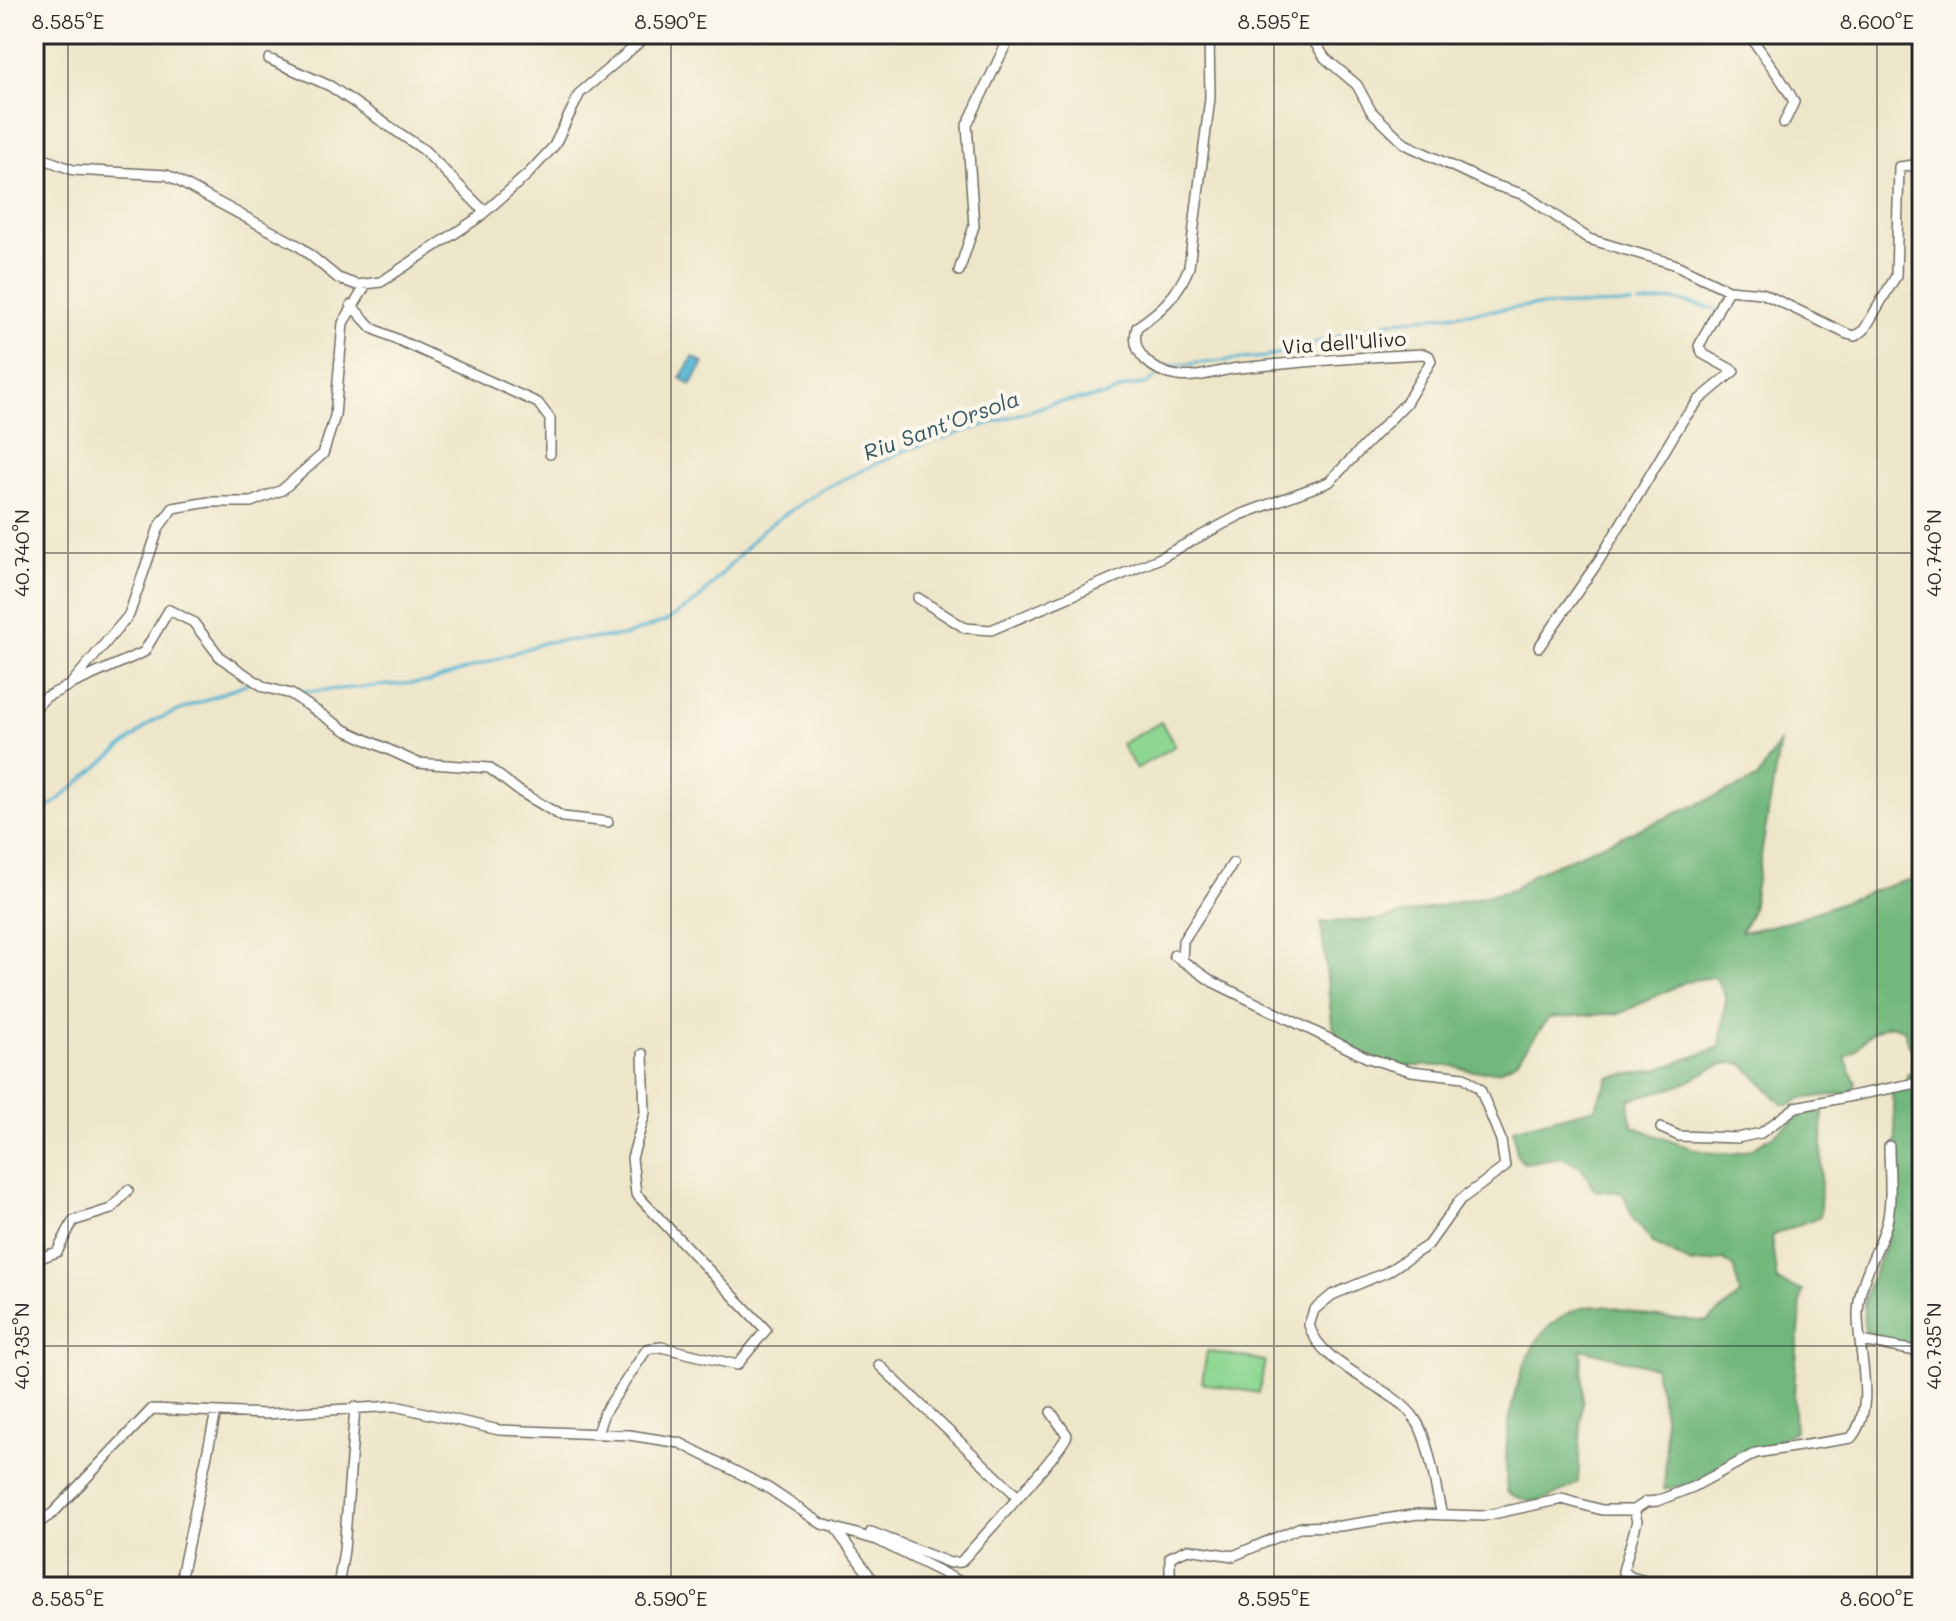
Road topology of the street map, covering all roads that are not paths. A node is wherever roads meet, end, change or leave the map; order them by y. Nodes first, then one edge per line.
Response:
1 (649, 34) edge
2 (1011, 34) edge
3 (1209, 34) edge
4 (1309, 34) edge
5 (1749, 34) edge
6 (269, 59) dead end
7 (1784, 123) dead end
8 (34, 155) edge
9 (1922, 164) edge
10 (485, 212) junction
11 (959, 271) dead end
12 (366, 285) junction
13 (1728, 290) junction
14 (351, 305) junction
15 (550, 454) dead end
16 (918, 598) dead end
17 (1539, 647) dead end
18 (70, 685) junction
19 (34, 709) edge
20 (608, 822) dead end
21 (1233, 863) dead end
22 (643, 1054) dead end
23 (1922, 1082) edge
24 (1661, 1128) dead end
25 (1889, 1146) dead end
26 (128, 1190) dead end
27 (34, 1260) edge
28 (1861, 1341) junction
29 (1922, 1352) edge
30 (879, 1365) dead end
31 (355, 1407) junction
32 (216, 1412) junction
33 (1051, 1412) dead end
34 (597, 1433) junction
35 (1017, 1496) junction
36 (1634, 1510) junction
37 (1442, 1515) junction
38 (822, 1524) junction
39 (34, 1526) edge
40 (834, 1527) junction
41 (182, 1572) dead end
42 (338, 1587) edge
43 (878, 1587) edge
44 (971, 1587) edge
45 (1177, 1587) edge
46 (1666, 1587) edge

1 - 10 street
2 - 11 street
3 - 16 street, Via dell'Ulivo
4 - 13 street
5 - 7 street
6 - 10 street
8 - 12 street
9 - 13 street
10 - 12 street
12 - 14 street
13 - 17 street
14 - 15 street
14 - 18 street
18 - 19 street
18 - 20 street
21 - 37 street
22 - 34 street
23 - 24 street
25 - 28 street
26 - 27 street
28 - 29 street
28 - 36 street
30 - 35 street
31 - 32 street
31 - 34 street
31 - 42 street
32 - 39 street
32 - 41 street
33 - 35 street
34 - 38 street
35 - 38 street
36 - 37 street
36 - 46 street
37 - 45 street
38 - 40 street
40 - 43 street
40 - 44 street

